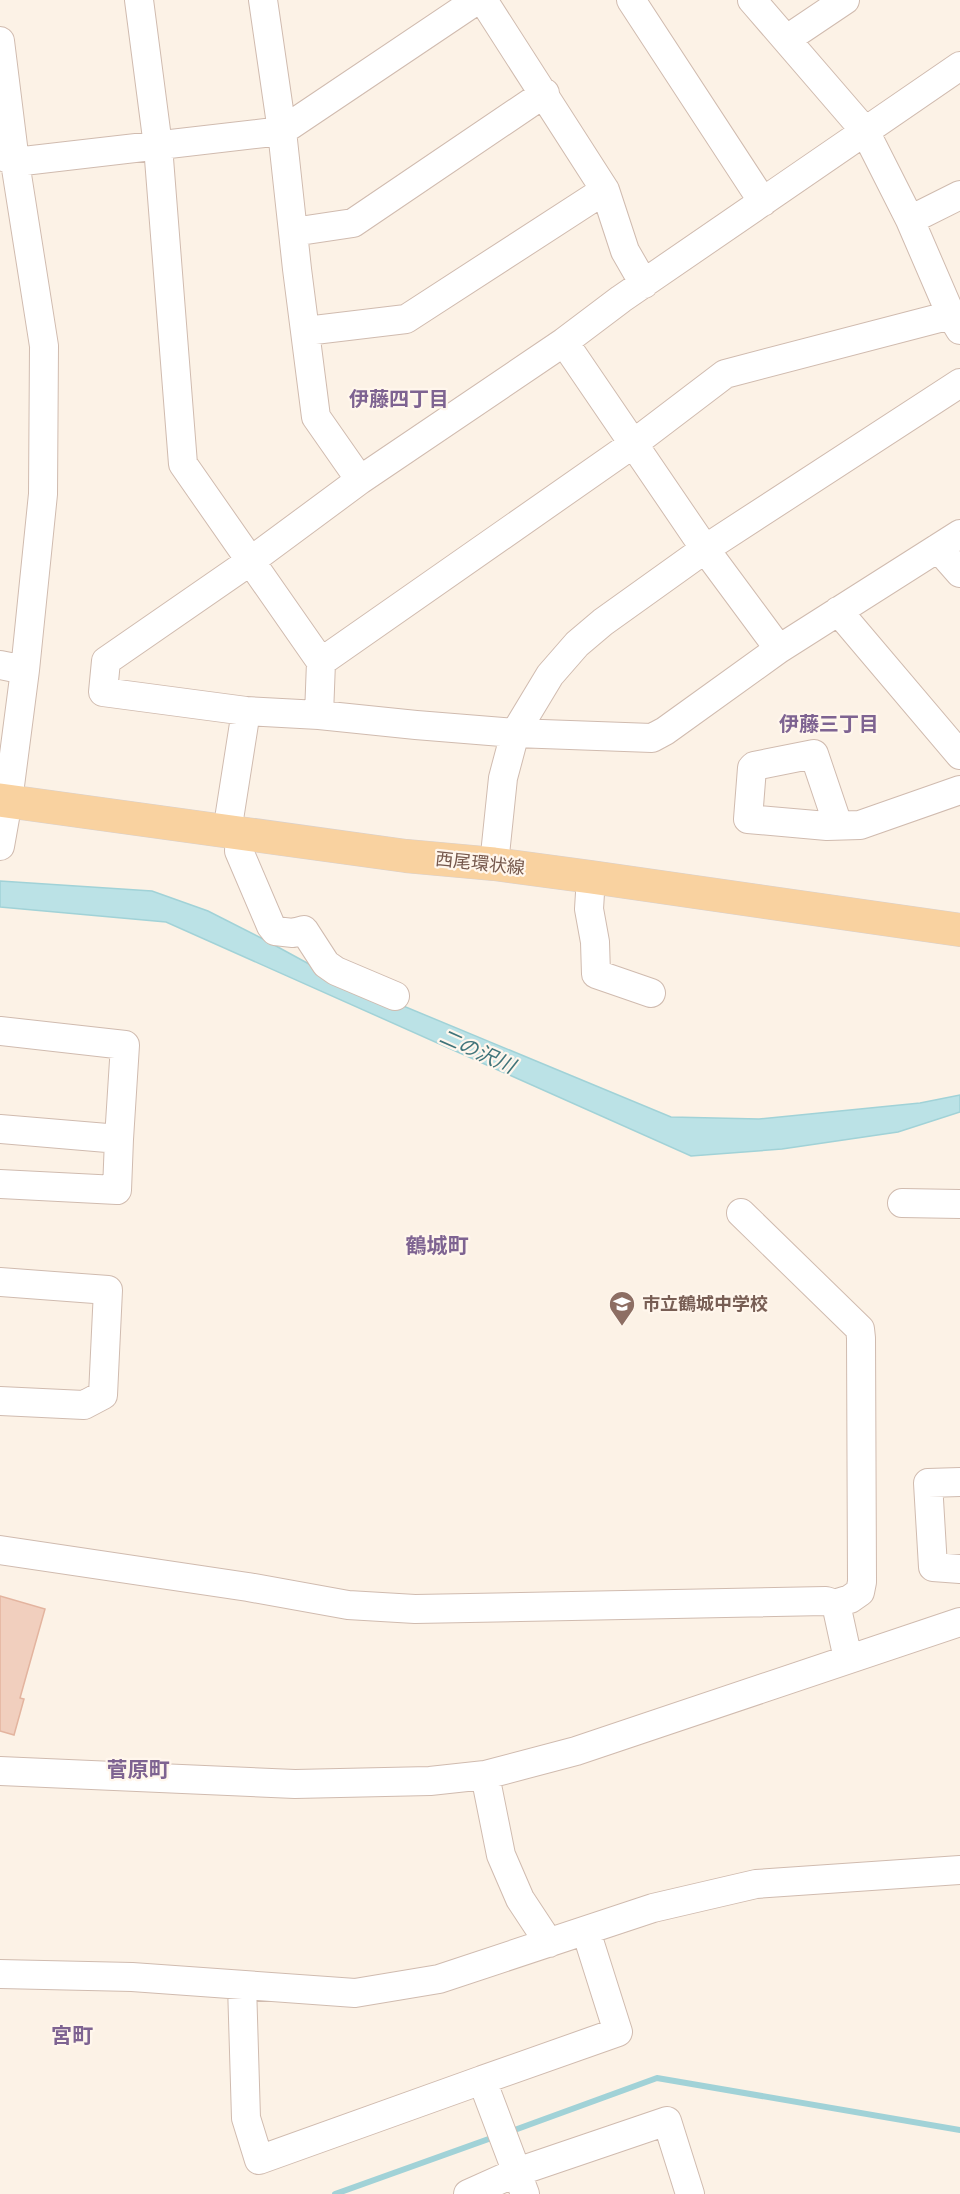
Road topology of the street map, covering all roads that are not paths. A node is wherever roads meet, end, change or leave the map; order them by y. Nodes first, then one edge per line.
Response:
1 (139, 0) edge
2 (477, 0) edge
3 (483, 0) edge
4 (631, 0) edge
5 (752, 0) edge
6 (845, 0) edge
7 (265, 1) edge
8 (787, 39) junction
9 (0, 41) edge
10 (960, 66) edge
11 (545, 93) junction
12 (282, 131) junction
13 (865, 131) junction
14 (158, 146) junction
15 (8, 159) edge
16 (605, 190) junction
17 (960, 195) edge
18 (763, 202) junction
19 (909, 220) junction
20 (293, 232) junction
21 (644, 284) junction
22 (955, 322) edge
23 (306, 331) junction
24 (564, 342) junction
25 (960, 383) edge
26 (633, 444) junction
27 (360, 480) junction
28 (949, 541) edge
29 (705, 549) junction
30 (252, 561) junction
31 (960, 573) edge
32 (838, 611) junction
33 (779, 649) junction
34 (321, 662) junction
35 (13, 668) edge
36 (246, 711) junction
37 (320, 715) junction
38 (515, 733) junction
39 (960, 755) edge
40 (960, 790) edge
41 (4, 801) edge
42 (838, 825) dead end
43 (234, 833) junction
44 (0, 846) edge
45 (494, 864) junction
46 (591, 877) junction
47 (960, 930) edge
48 (651, 993) dead end
49 (395, 996) dead end
50 (0, 1031) edge
51 (0, 1129) edge
52 (119, 1139) junction
53 (0, 1184) edge
54 (902, 1203) dead end
55 (960, 1204) edge
56 (741, 1213) dead end
57 (0, 1282) edge
58 (0, 1401) edge
59 (960, 1482) edge
60 (0, 1551) edge
61 (960, 1569) edge
62 (834, 1604) junction
63 (960, 1622) edge
64 (848, 1659) junction
65 (0, 1771) edge
66 (485, 1775) junction
67 (960, 1870) edge
68 (586, 1931) junction
69 (549, 1943) junction
70 (0, 1974) edge
71 (242, 1985) junction
72 (482, 2080) junction
73 (521, 2183) edge
74 (468, 2194) edge
75 (690, 2194) edge

1 - 14 street
2 - 12 street
3 - 11 street
4 - 18 street
5 - 8 street
6 - 8 street
7 - 12 street
8 - 13 street
9 - 15 street
10 - 13 street
11 - 16 street
11 - 20 street
12 - 14 street
12 - 20 street
13 - 18 street
13 - 19 street
14 - 15 street
14 - 30 street
15 - 35 street
16 - 21 street
16 - 23 street
17 - 19 street
18 - 21 street
19 - 22 street
20 - 23 street
21 - 24 street
22 - 26 street
23 - 27 street
24 - 26 street
24 - 27 street
25 - 29 street
26 - 29 street
26 - 34 street
27 - 30 street
28 - 31 street
28 - 32 street
29 - 33 street
29 - 38 street
30 - 34 street
30 - 36 street
32 - 33 street
32 - 39 street
33 - 38 street
34 - 37 street
35 - 41 street
36 - 37 street
36 - 43 street
37 - 38 street
38 - 45 street
40 - 42 street
41 - 43 main road, 西尾環状線
41 - 44 street
43 - 45 main road, 西尾環状線
43 - 49 street
45 - 46 main road, 西尾環状線
46 - 47 main road, 西尾環状線
46 - 48 street
50 - 52 street
51 - 52 street
52 - 53 street
54 - 55 street
56 - 62 street
57 - 58 street
59 - 61 street
60 - 62 street
62 - 64 street
63 - 64 street
64 - 66 street
65 - 66 street
66 - 69 street
67 - 68 street
68 - 69 street
68 - 72 street
69 - 71 street
70 - 71 street
71 - 72 street
72 - 73 street
73 - 74 street
73 - 75 street

